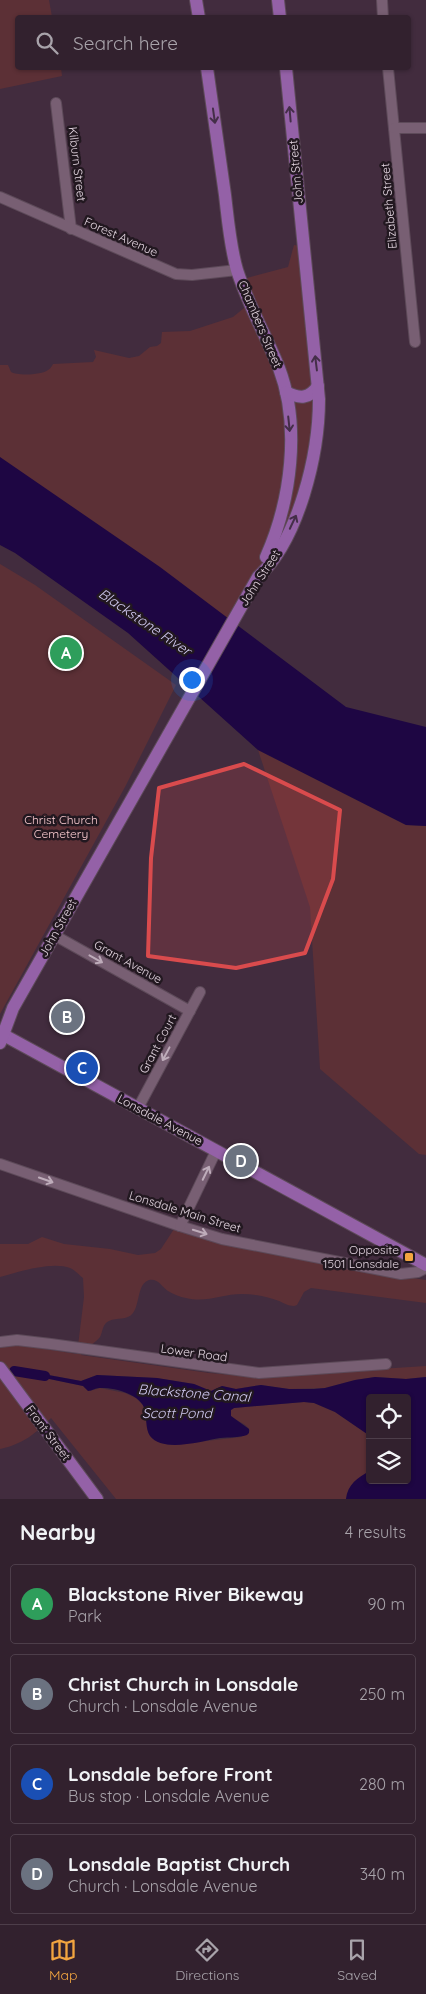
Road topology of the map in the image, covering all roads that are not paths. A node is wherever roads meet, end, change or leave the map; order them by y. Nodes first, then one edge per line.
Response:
1 (196, 0) edge
2 (278, 0) edge
3 (382, 0) edge
4 (198, 15) edge
5 (280, 15) edge
6 (384, 15) edge
7 (207, 70) edge
8 (286, 70) edge
9 (388, 70) edge
10 (56, 103) dead end
11 (394, 128) junction
12 (426, 128) edge
13 (0, 197) edge
14 (71, 229) junction
15 (237, 270) junction
16 (415, 342) dead end
17 (318, 386) junction
18 (286, 392) junction
19 (289, 476) junction
20 (305, 488) junction
21 (258, 577) junction
22 (54, 935) junction
23 (200, 992) dead end
24 (190, 1011) junction
25 (1, 1037) edge
26 (138, 1108) junction
27 (216, 1151) junction
28 (0, 1164) edge
29 (180, 1226) junction
30 (426, 1266) edge
31 (0, 1342) edge
32 (386, 1364) dead end
33 (0, 1368) edge
34 (97, 1499) edge

1 - 4 main road
2 - 5 main road
3 - 6 street
7 -> 15 main road, Chambers Street
17 -> 8 main road, John Street
9 - 11 street, Elizabeth Street
10 - 14 street, Kilburn Street
11 - 12 street
11 - 16 street, Elizabeth Street
13 - 14 street, Forest Avenue
14 - 15 street, Forest Avenue
15 - 18 main road, Chambers Street
17 - 18 main road
17 - 20 main road, John Street
18 -> 19 main road, Chambers Street
19 - 20 main road
19 - 21 main road, Chambers Street
21 -> 20 main road, John Street
21 - 22 main road, John Street
22 -> 24 street, Grant Avenue
22 - 25 main road, John Street
23 - 24 street, Grant Court
24 -> 26 street, Grant Court
25 - 26 main road, Lonsdale Avenue
26 - 27 main road, Lonsdale Avenue
29 -> 27 street
27 - 30 main road, Lonsdale Avenue
28 -> 29 street, Lonsdale Main Street
29 -> 30 street, Lonsdale Main Street
31 - 32 street, Lower Road
33 - 34 main road, Front Street

